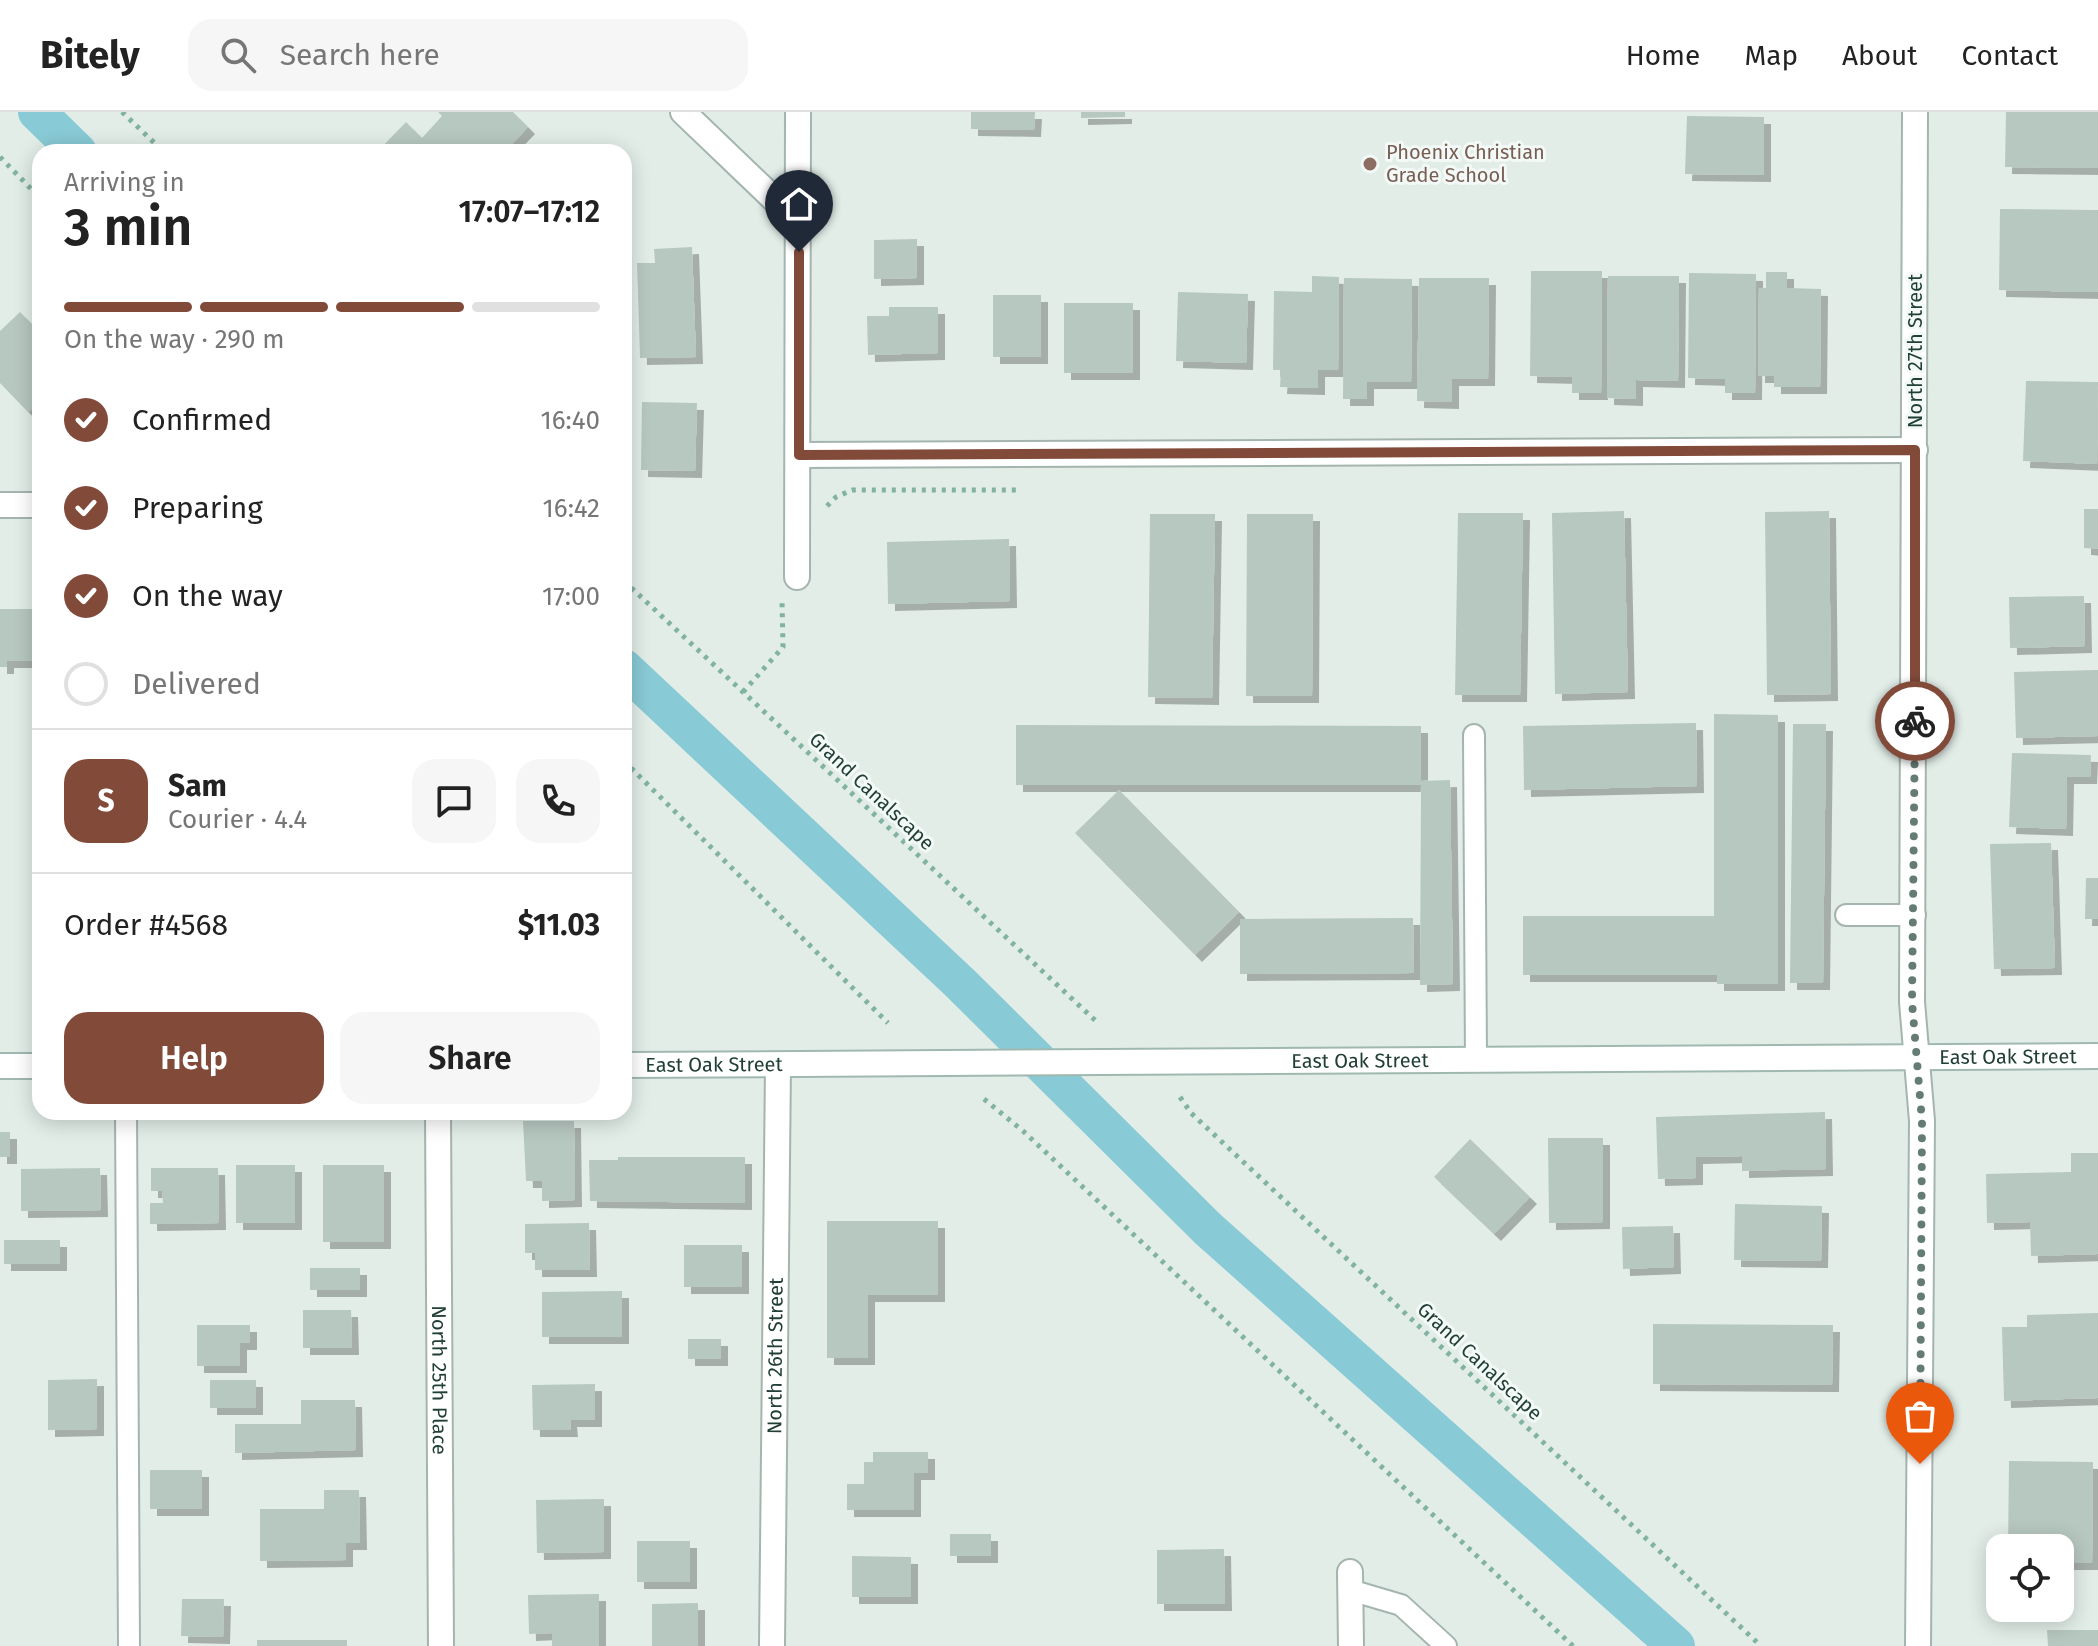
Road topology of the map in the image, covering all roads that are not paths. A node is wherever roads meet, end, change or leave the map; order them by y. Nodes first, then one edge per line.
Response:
1 (683, 112) edge
2 (798, 112) edge
3 (1915, 112) edge
4 (799, 223) junction
5 (1915, 450) junction
6 (799, 455) junction
7 (0, 505) edge
8 (32, 505) edge
9 (797, 577) road end
10 (1474, 735) dead end
11 (1846, 915) dead end
12 (1915, 915) junction
13 (2098, 1056) edge
14 (1917, 1057) junction
15 (1476, 1060) junction
16 (632, 1065) edge
17 (778, 1065) junction
18 (0, 1066) edge
19 (32, 1066) edge
20 (126, 1120) edge
21 (438, 1120) edge
22 (1350, 1581) joint
23 (129, 1646) edge
24 (441, 1646) edge
25 (772, 1646) edge
26 (1351, 1646) edge
27 (1446, 1646) edge
28 (1918, 1646) edge

1 - 4 street
2 - 4 street
3 - 5 street, North 27th Street
4 - 6 street
5 - 6 street
5 - 12 street, North 27th Street
6 - 9 street
7 - 8 street
10 - 15 lane
11 - 12 lane
12 - 14 street, North 27th Street
13 - 14 street, East Oak Street
14 - 15 street, East Oak Street
14 - 28 street, North 27th Street
15 - 17 street, East Oak Street
16 - 17 street, East Oak Street
17 - 25 street, North 26th Street
18 - 19 street
20 - 23 lane
21 - 24 street, North 25th Place
22 - 26 street
22 - 27 lane

